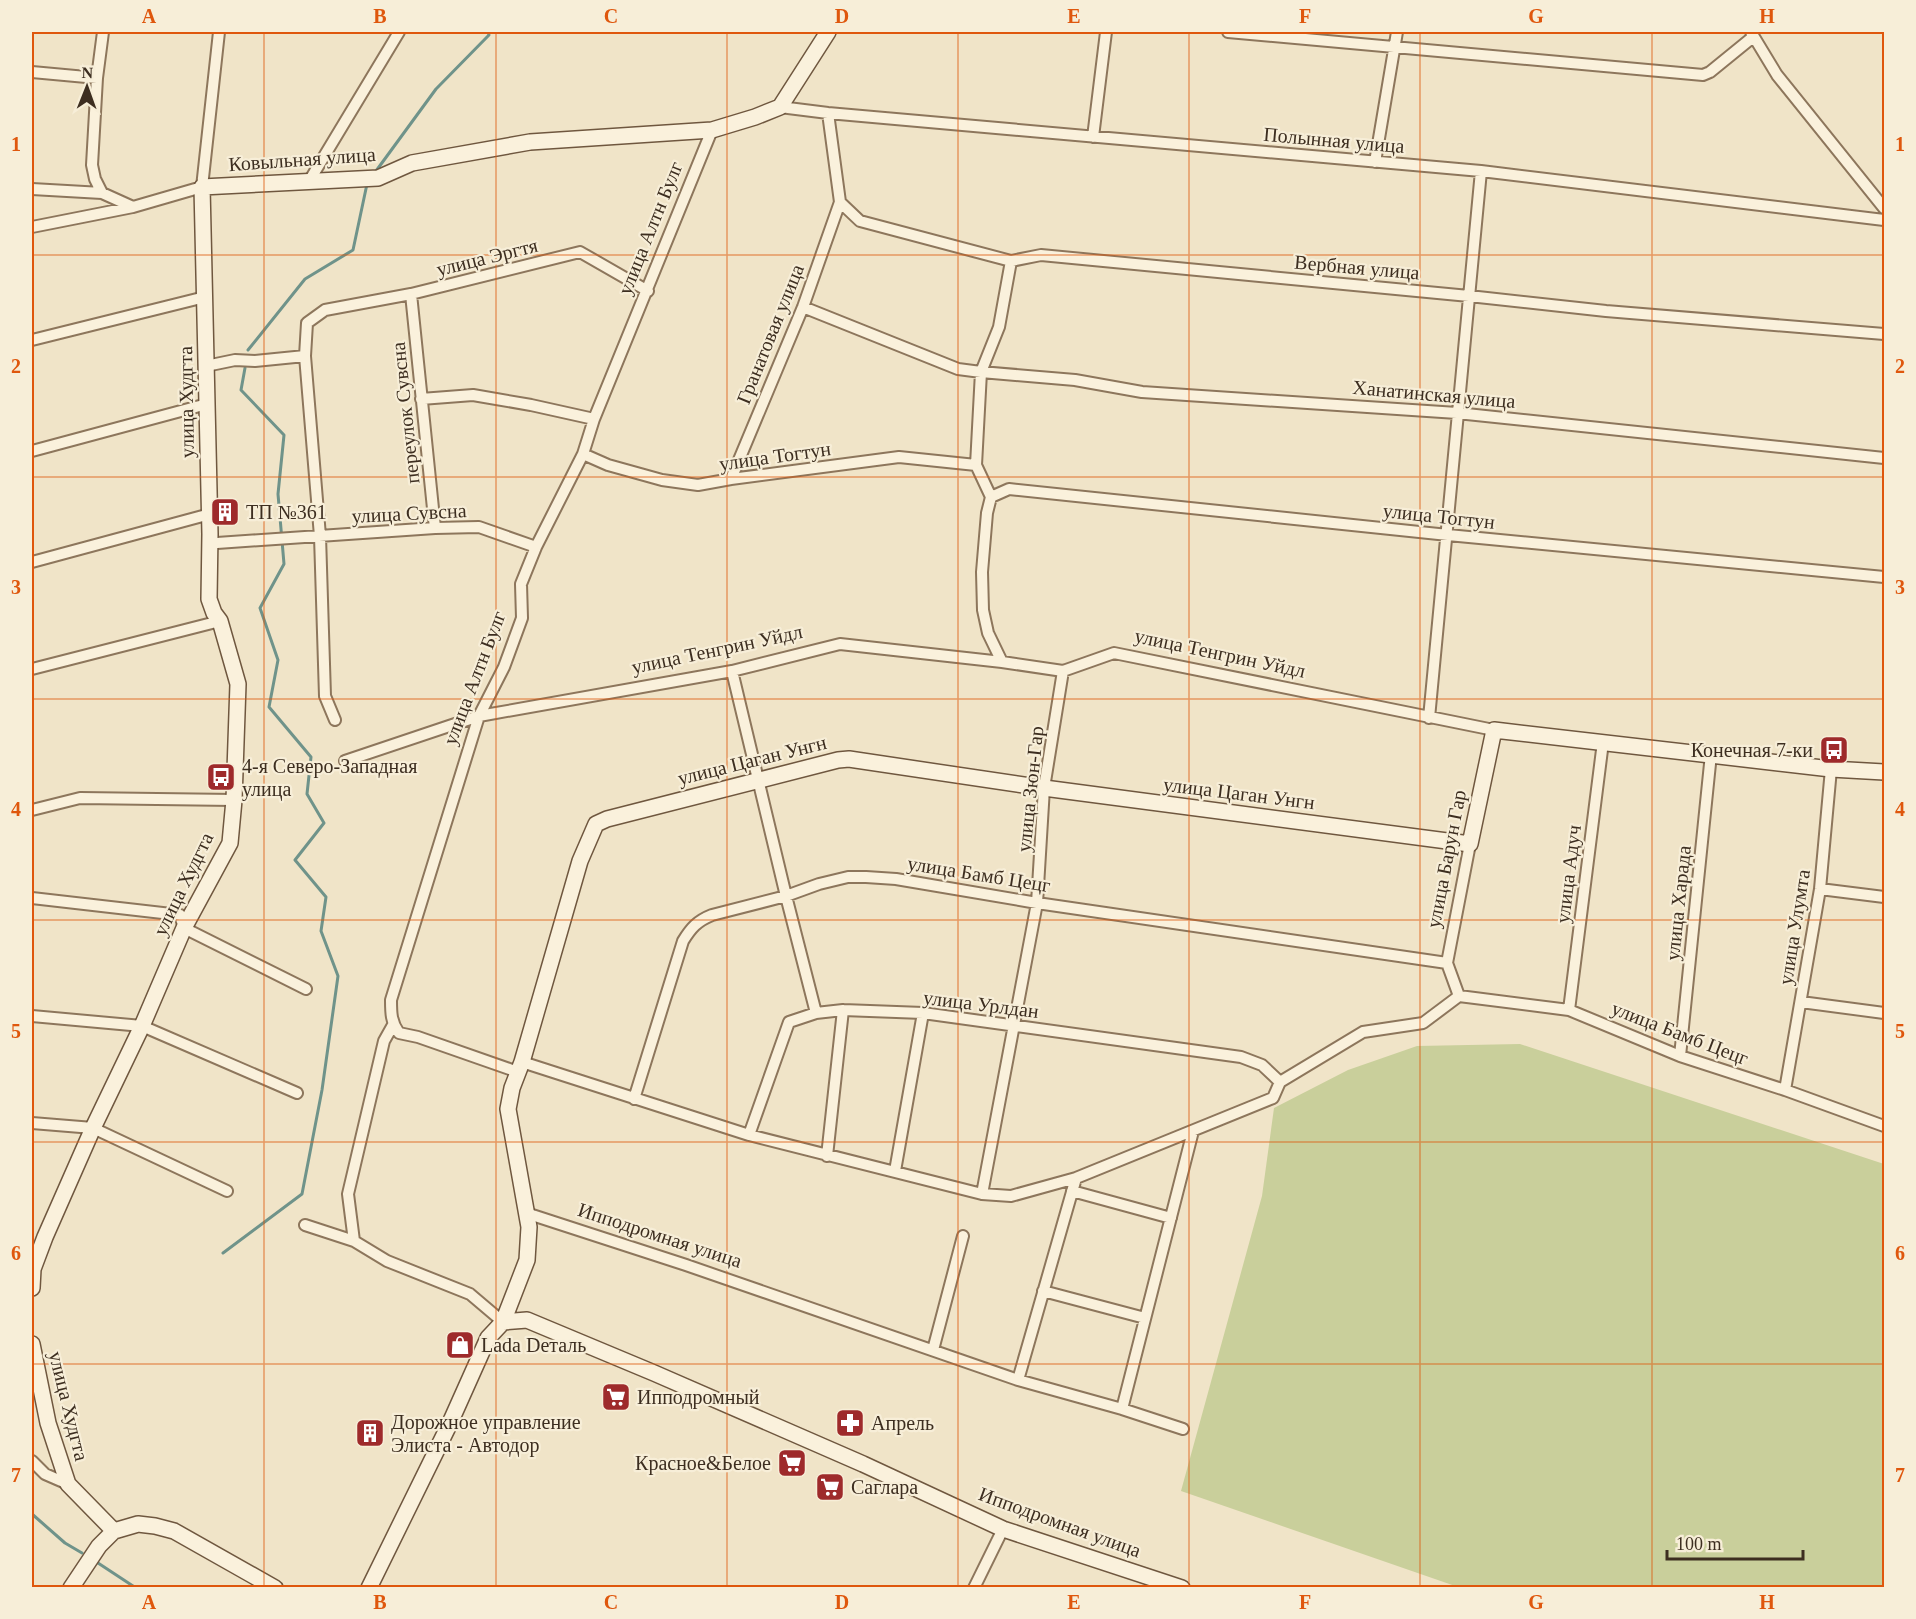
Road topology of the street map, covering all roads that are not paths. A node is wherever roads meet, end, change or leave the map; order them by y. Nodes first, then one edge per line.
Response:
1 (103, 32) edge
2 (219, 32) edge
3 (399, 32) edge
4 (828, 32) edge
5 (1106, 32) edge
6 (1228, 32) edge
7 (1397, 32) edge
8 (1752, 34) edge
9 (1396, 47) junction
10 (32, 72) edge
11 (97, 78) junction
12 (780, 107) junction
13 (828, 113) junction
14 (712, 130) junction
15 (1093, 137) junction
16 (1375, 162) junction
17 (1481, 171) junction
18 (308, 183) junction
19 (202, 187) junction
20 (32, 189) edge
21 (102, 193) junction
22 (840, 202) junction
23 (133, 207) junction
24 (1884, 208) edge
25 (1884, 220) edge
26 (32, 227) edge
27 (1011, 261) junction
28 (648, 291) junction
29 (411, 294) junction
30 (1469, 296) junction
31 (205, 297) junction
32 (803, 307) junction
33 (1884, 334) edge
34 (32, 340) edge
35 (305, 356) junction
36 (206, 366) junction
37 (981, 372) junction
38 (422, 399) junction
39 (207, 404) junction
40 (1457, 413) junction
41 (594, 418) junction
42 (32, 451) edge
43 (583, 454) junction
44 (1884, 458) edge
45 (976, 465) junction
46 (731, 479) junction
47 (991, 497) junction
48 (210, 514) junction
49 (435, 528) junction
50 (1448, 535) junction
51 (320, 536) junction
52 (210, 545) junction
53 (536, 547) junction
54 (32, 562) edge
55 (1884, 577) edge
56 (220, 621) junction
57 (1002, 662) junction
58 (32, 669) edge
59 (732, 671) junction
60 (1063, 671) junction
61 (479, 716) junction
62 (1429, 718) junction
63 (335, 720) dead end
64 (1494, 730) junction
65 (1603, 742) junction
66 (1711, 754) junction
67 (345, 761) dead end
68 (1831, 769) junction
69 (1884, 772) edge
70 (759, 779) junction
71 (1044, 789) junction
72 (234, 800) junction
73 (32, 810) edge
74 (1470, 844) junction
75 (1820, 889) junction
76 (786, 896) junction
77 (1884, 897) edge
78 (32, 898) edge
79 (1037, 903) junction
80 (184, 928) junction
81 (1448, 963) junction
82 (306, 989) dead end
83 (1459, 996) junction
84 (1801, 1002) junction
85 (843, 1010) junction
86 (1569, 1010) junction
87 (816, 1013) junction
88 (923, 1013) junction
89 (1884, 1013) edge
90 (32, 1016) edge
91 (393, 1025) junction
92 (142, 1026) junction
93 (1015, 1026) junction
94 (1680, 1056) junction
95 (520, 1067) junction
96 (1280, 1082) junction
97 (1785, 1090) junction
98 (297, 1093) dead end
99 (634, 1099) junction
100 (32, 1123) edge
101 (1884, 1126) edge
102 (93, 1128) junction
103 (1193, 1131) junction
104 (749, 1135) junction
105 (827, 1156) junction
106 (895, 1171) junction
107 (1076, 1178) junction
108 (227, 1191) dead end
109 (1072, 1191) junction
110 (982, 1194) junction
111 (526, 1213) junction
112 (1171, 1218) junction
113 (305, 1225) dead end
114 (963, 1236) dead end
115 (354, 1241) junction
116 (32, 1288) edge
117 (1043, 1291) junction
118 (1145, 1318) junction
119 (503, 1322) junction
120 (32, 1344) edge
121 (933, 1350) junction
122 (1018, 1380) junction
123 (1122, 1409) junction
124 (1183, 1429) dead end
125 (32, 1461) edge
126 (68, 1484) junction
127 (1003, 1528) junction
128 (114, 1531) junction
129 (71, 1587) edge
130 (275, 1587) edge
131 (369, 1587) edge
132 (974, 1587) edge
133 (1182, 1587) edge

1 - 11 street
2 - 19 street
3 - 18 street
4 - 12 street
5 - 15 street
6 - 9 street
7 - 9 street
8 - 9 street
8 - 24 street
9 - 16 street
10 - 11 street
11 - 21 street
12 - 13 street, Полынная улица
12 - 14 street, Ковыльная улица
13 - 15 street, Полынная улица
13 - 22 street
14 - 18 street, Ковыльная улица
14 - 28 street, улица Алтн Булг
15 - 16 street, Полынная улица
16 - 17 street, Полынная улица
17 - 25 street, Полынная улица
17 - 30 street
18 - 19 street, Ковыльная улица
19 - 23 street, Ковыльная улица
19 - 31 street, улица Худгта
20 - 21 street
21 - 23 street
22 - 27 street, Вербная улица
22 - 32 street, Гранатовая улица
23 - 26 street, Ковыльная улица
27 - 30 street, Вербная улица
27 - 37 street
28 - 29 street, улица Эргтя
28 - 41 street, улица Алтн Булг
29 - 35 street, улица Эргтя
29 - 38 street, переулок Сувсна
30 - 33 street, Вербная улица
30 - 40 street
31 - 34 street
31 - 36 street, улица Худгта
32 - 37 street, Ханатинская улица
32 - 46 street, Гранатовая улица
35 - 36 street
35 - 51 street
36 - 39 street, улица Худгта
37 - 40 street, Ханатинская улица
37 - 45 street
38 - 41 street
38 - 49 street, переулок Сувсна
39 - 42 street
39 - 48 street, улица Худгта
40 - 44 street, Ханатинская улица
40 - 50 street
41 - 43 street, улица Алтн Булг
43 - 46 street, улица Тогтун
43 - 53 street, улица Алтн Булг
45 - 46 street, улица Тогтун
45 - 47 street
47 - 50 street, улица Тогтун
47 - 57 street
48 - 52 street, улица Худгта
48 - 54 street
49 - 51 street, улица Сувсна
49 - 53 street, улица Сувсна
50 - 55 street, улица Тогтун
50 - 62 street
51 - 52 street, улица Сувсна
51 - 63 street
52 - 56 street, улица Худгта
53 - 61 street, улица Алтн Булг
56 - 58 street
56 - 72 street, улица Худгта
57 - 59 street, улица Тенгрин Уйдл
57 - 60 street, улица Тенгрин Уйдл
59 - 61 street, улица Тенгрин Уйдл
59 - 70 street
60 - 62 street, улица Тенгрин Уйдл
60 - 71 street, улица Зюн-Гар
61 - 67 street, улица Тенгрин Уйдл
61 - 91 street, улица Алтн Булг
62 - 64 street, улица Тенгрин Уйдл
64 - 65 street, улица Тенгрин Уйдл
64 - 74 street, улица Барун Гар
65 - 66 street, улица Тенгрин Уйдл
65 - 86 street, улица Адуч
66 - 68 street, улица Тенгрин Уйдл
66 - 94 street, улица Харада
68 - 69 street, улица Тенгрин Уйдл
68 - 75 street, улица Улумта
70 - 71 street, улица Цаган Унгн
70 - 76 street
70 - 95 street, улица Цаган Унгн
71 - 74 street, улица Цаган Унгн
71 - 79 street, улица Зюн-Гар
72 - 73 street
72 - 80 street, улица Худгта
74 - 81 street, улица Барун Гар
75 - 77 street
75 - 84 street, улица Улумта
76 - 79 street, улица Бамб Цецг
76 - 87 street
76 - 99 street, улица Бамб Цецг
78 - 80 street
79 - 81 street, улица Бамб Цецг
79 - 93 street, улица Зюн-Гар
80 - 82 street
80 - 92 street, улица Худгта
81 - 83 street, улица Барун Гар
83 - 86 street, улица Бамб Цецг
83 - 96 street
84 - 89 street
84 - 97 street, улица Улумта
85 - 87 street, улица Урлдан
85 - 88 street, улица Урлдан
85 - 105 street
86 - 94 street, улица Бамб Цецг
87 - 104 street, улица Урлдан
88 - 93 street, улица Урлдан
88 - 106 street
90 - 92 street
91 - 95 street
91 - 115 street
92 - 98 street
92 - 102 street, улица Худгта
93 - 96 street, улица Урлдан
93 - 110 street, улица Зюн-Гар
94 - 97 street, улица Бамб Цецг
95 - 99 street
95 - 111 street, улица Цаган Унгн
96 - 103 street
97 - 101 street, улица Бамб Цецг
99 - 104 street
100 - 102 street
102 - 108 street
102 - 116 street, улица Худгта
103 - 107 street
103 - 112 street
104 - 105 street
105 - 106 street
106 - 110 street
107 - 109 street
107 - 110 street
109 - 112 street
109 - 117 street
111 - 119 street, улица Цаган Унгн
111 - 121 street, Ипподромная улица
112 - 118 street
113 - 115 street
114 - 121 street
115 - 119 street
117 - 118 street
117 - 122 street
118 - 123 street
119 - 127 street, Ипподромная улица
119 - 131 street
120 - 126 street, улица Худгта
121 - 122 street, Ипподромная улица
122 - 123 street, Ипподромная улица
123 - 124 street, Ипподромная улица
125 - 126 street
126 - 128 street, улица Худгта
127 - 132 street
127 - 133 street, Ипподромная улица
128 - 129 street
128 - 130 street

